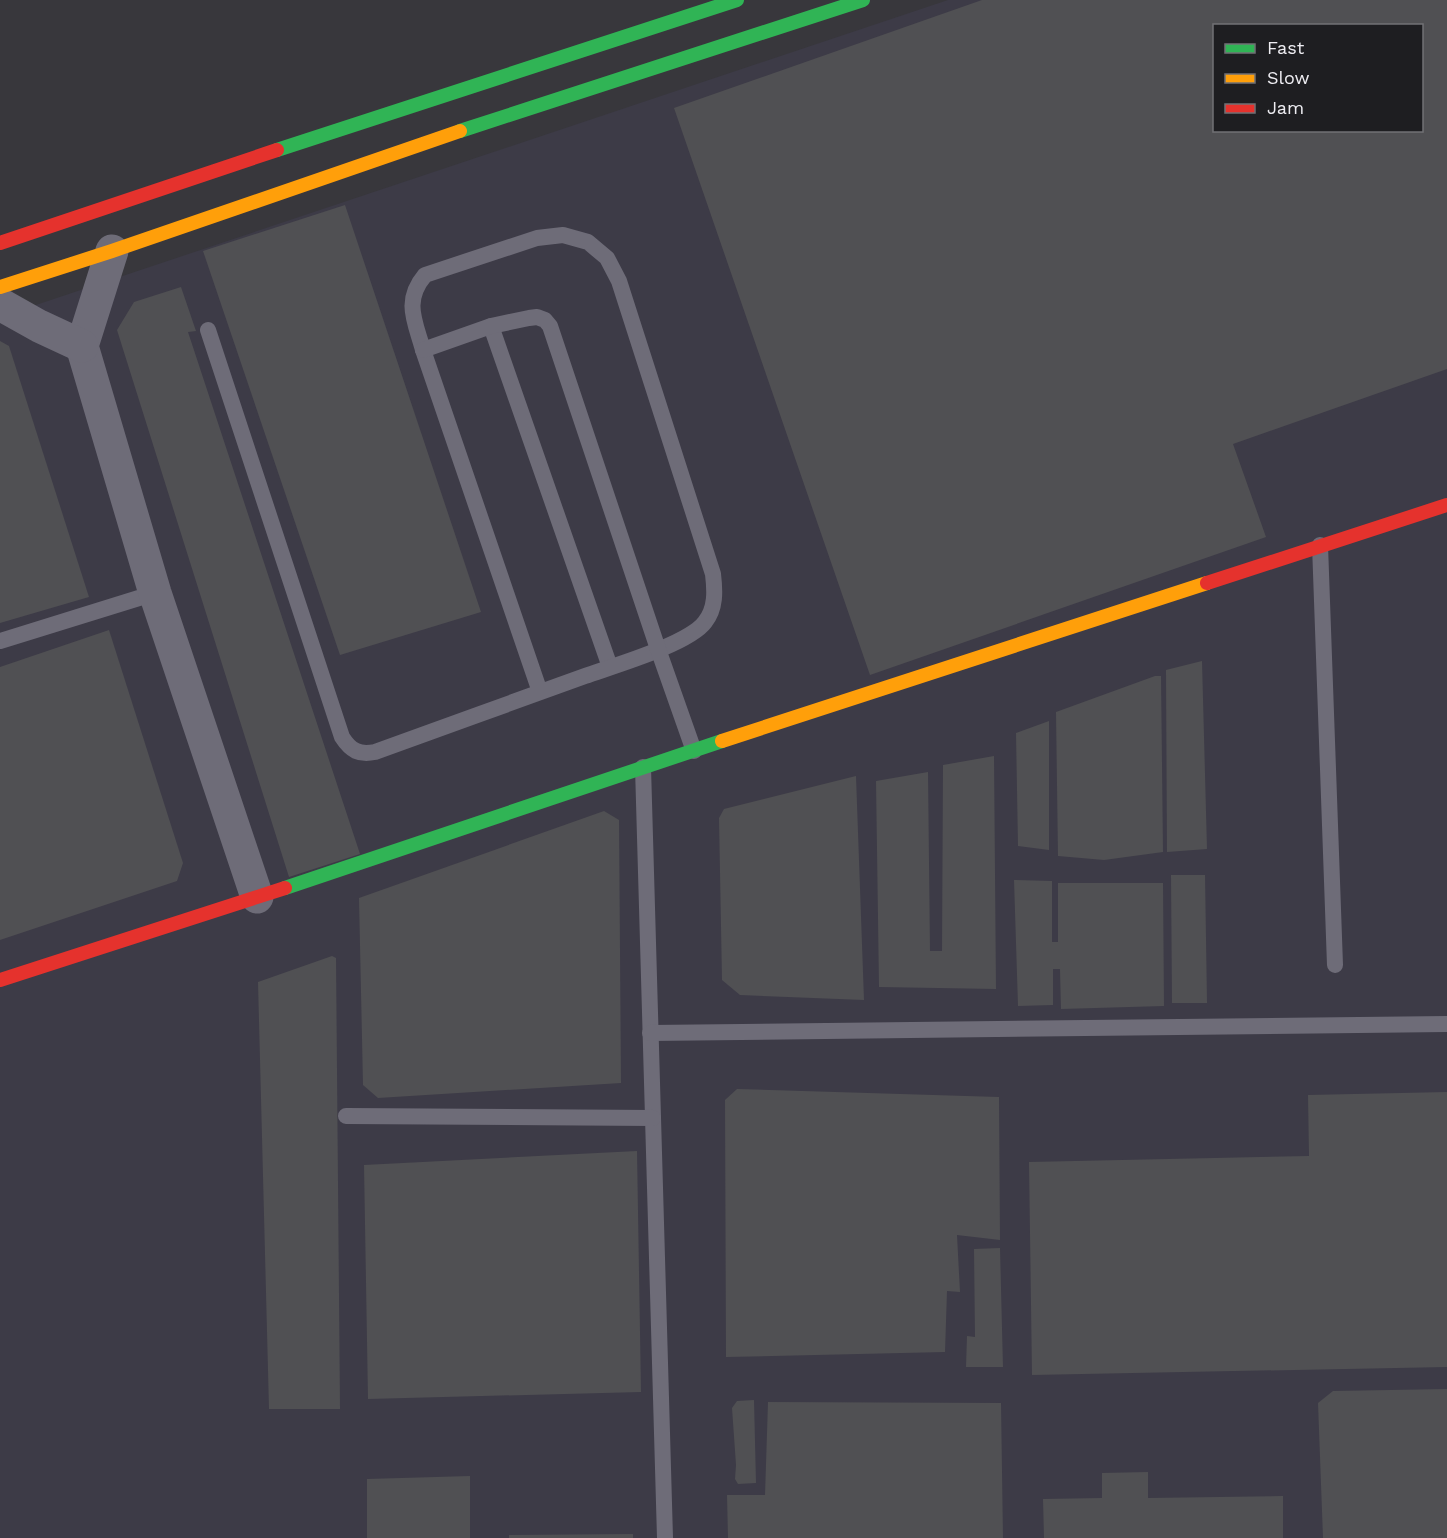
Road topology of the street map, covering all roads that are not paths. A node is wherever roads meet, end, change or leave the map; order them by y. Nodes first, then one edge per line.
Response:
1 (737, 0) edge
2 (863, 0) edge
3 (0, 243) edge
4 (112, 251) junction
5 (0, 287) edge
6 (0, 304) edge
7 (491, 326) junction
8 (208, 330) dead end
9 (82, 346) junction
10 (423, 350) junction
11 (1447, 505) edge
12 (1320, 546) junction
13 (155, 593) junction
14 (0, 641) edge
15 (658, 649) junction
16 (610, 667) junction
17 (540, 692) junction
18 (694, 751) junction
19 (643, 767) junction
20 (257, 897) junction
21 (1335, 965) dead end
22 (0, 980) edge
23 (1447, 1024) edge
24 (650, 1033) junction
25 (346, 1116) dead end
26 (653, 1118) junction
27 (665, 1538) edge

1 - 3 street
2 - 4 street
4 - 5 street
4 - 9 street
6 - 9 street
7 - 10 lane
7 - 15 lane
7 - 16 lane
8 - 17 lane
9 - 13 street
10 - 15 lane
10 - 17 lane
11 - 12 street
12 - 18 street
12 - 21 lane
13 - 14 lane
13 - 20 street
15 - 16 lane
15 - 18 lane
16 - 17 lane
18 - 19 street
19 - 20 street
19 - 24 lane
20 - 22 street
23 - 24 lane
24 - 26 lane
25 - 26 lane
26 - 27 lane

